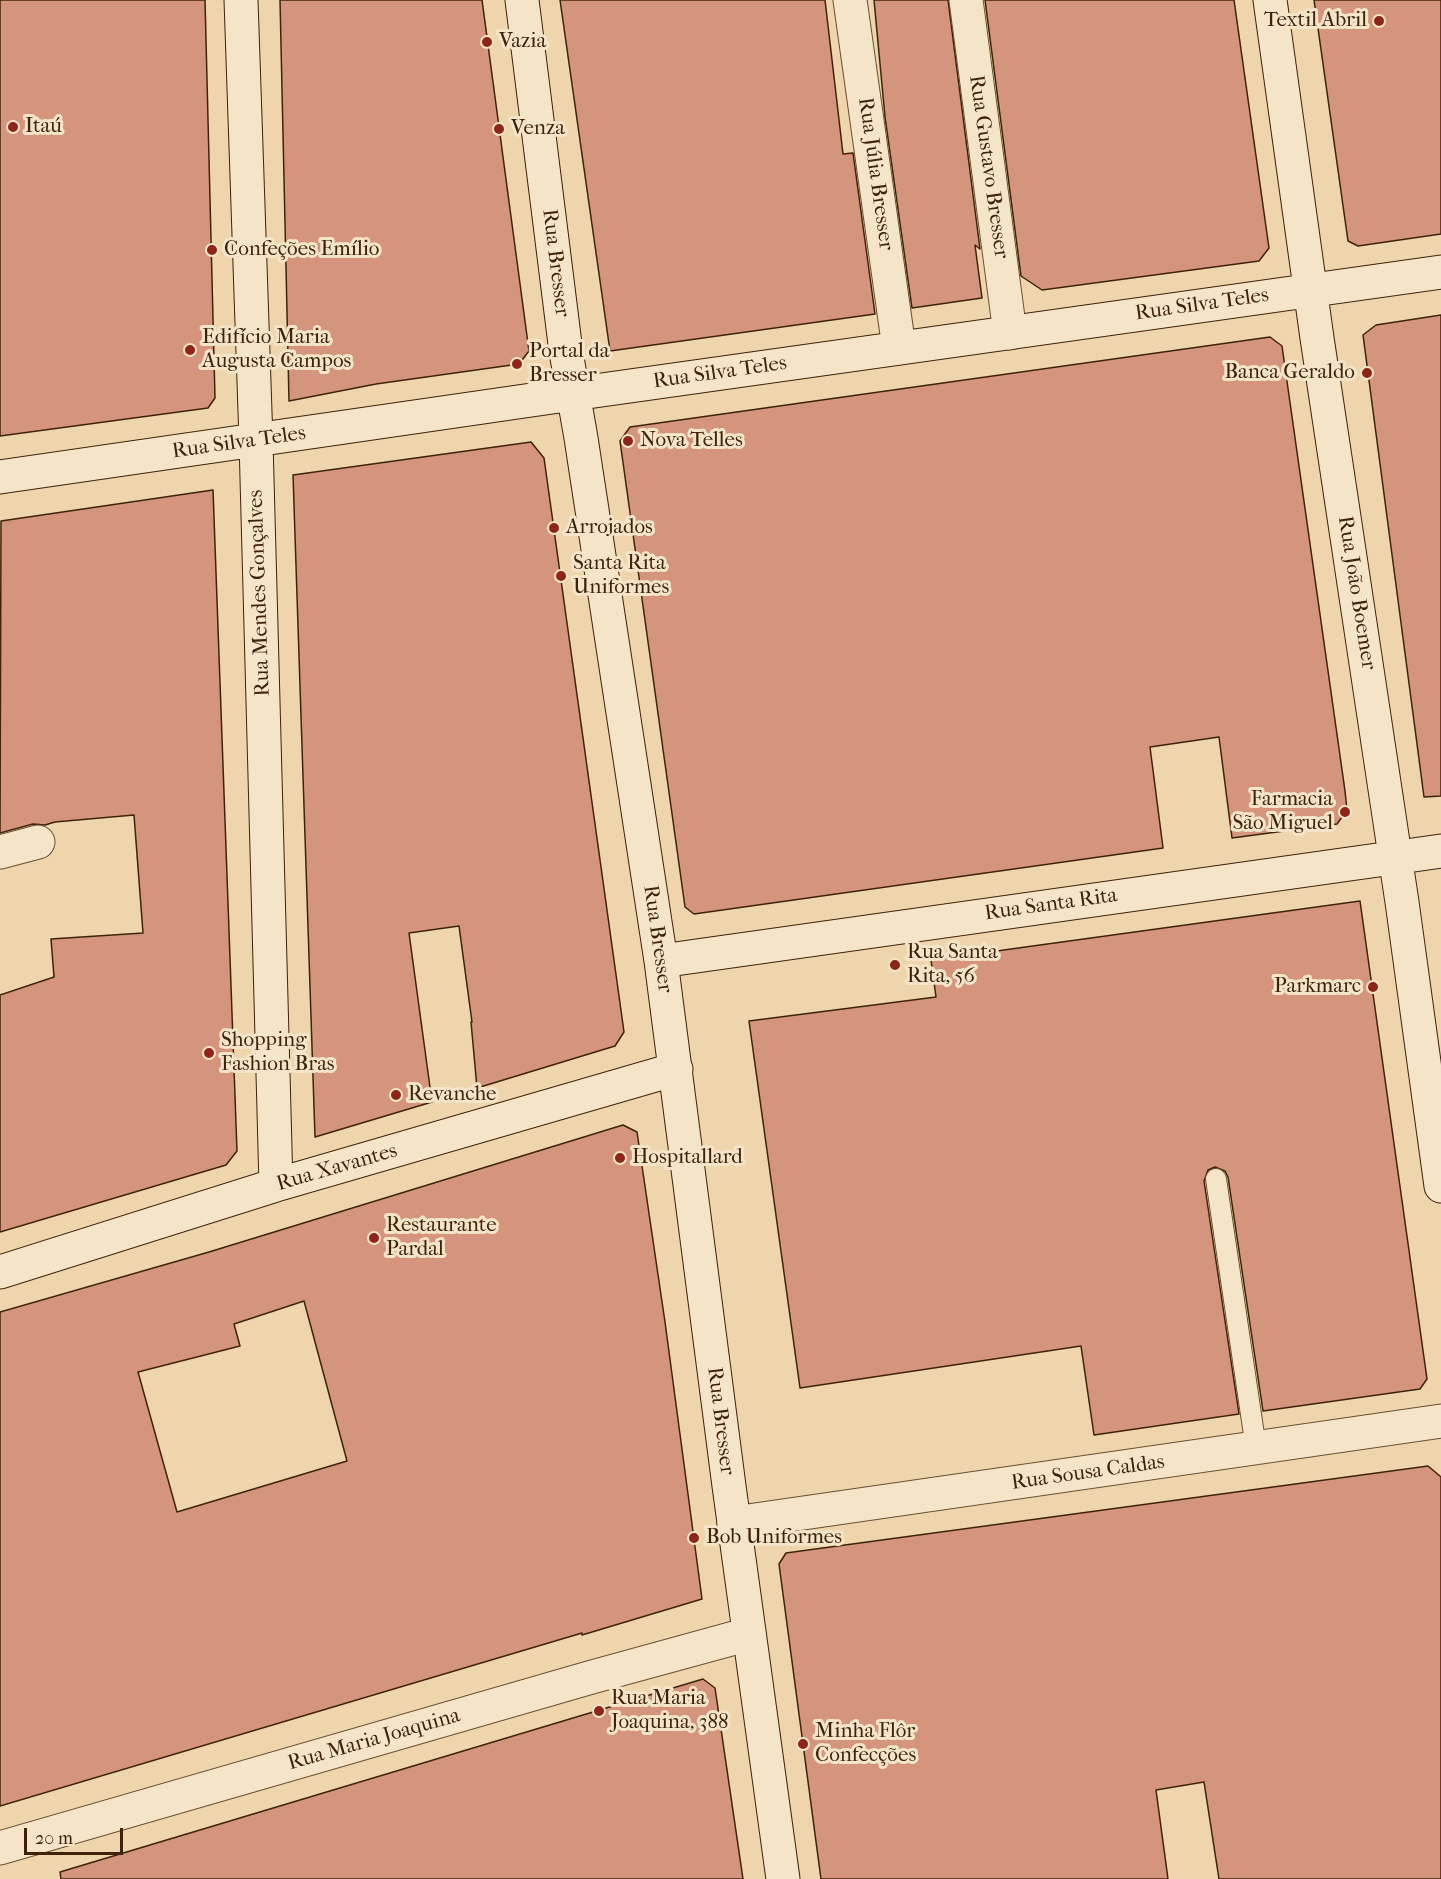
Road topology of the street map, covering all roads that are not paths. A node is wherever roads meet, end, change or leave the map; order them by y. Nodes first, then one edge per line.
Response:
1 (241, 0) edge
2 (522, 0) edge
3 (850, 0) edge
4 (966, 0) edge
5 (1270, 0) edge
6 (1441, 272) edge
7 (1311, 290) junction
8 (1010, 333) junction
9 (899, 348) junction
10 (573, 394) junction
11 (256, 441) junction
12 (0, 477) edge
13 (38, 842) dead end
14 (1441, 851) edge
15 (0, 852) edge
16 (1395, 856) junction
17 (661, 961) junction
18 (676, 1069) junction
19 (1216, 1179) dead end
20 (276, 1185) junction
21 (1441, 1185) edge
22 (0, 1272) edge
23 (1441, 1421) edge
24 (1256, 1448) junction
25 (734, 1523) junction
26 (749, 1634) junction
27 (0, 1848) edge
28 (783, 1879) edge

1 - 11 main road, Rua Mendes Gonçalves
2 - 10 main road, Rua Bresser
3 - 9 main road, Rua Júlia Bresser
4 - 8 main road, Rua Gustavo Bresser
5 - 7 main road, Rua João Boemer
6 - 7 main road, Rua Silva Teles
7 - 8 main road, Rua Silva Teles
7 - 16 main road, Rua João Boemer
8 - 9 main road, Rua Silva Teles
9 - 10 main road, Rua Silva Teles
10 - 11 main road, Rua Silva Teles
10 - 17 main road, Rua Bresser
11 - 12 main road, Rua Silva Teles
11 - 20 main road, Rua Mendes Gonçalves
13 - 15 main road
14 - 16 main road, Rua Santa Rita
16 - 17 main road, Rua Santa Rita
16 - 21 main road, Rua João Boemer
17 - 18 main road, Rua Bresser
18 - 20 main road, Rua Xavantes
18 - 25 main road, Rua Bresser
19 - 24 lane
20 - 22 main road, Rua Xavantes
23 - 24 main road, Rua Sousa Caldas
24 - 25 main road, Rua Sousa Caldas
25 - 26 main road, Rua Bresser
26 - 27 main road, Rua Maria Joaquina
26 - 28 main road, Rua Bresser

